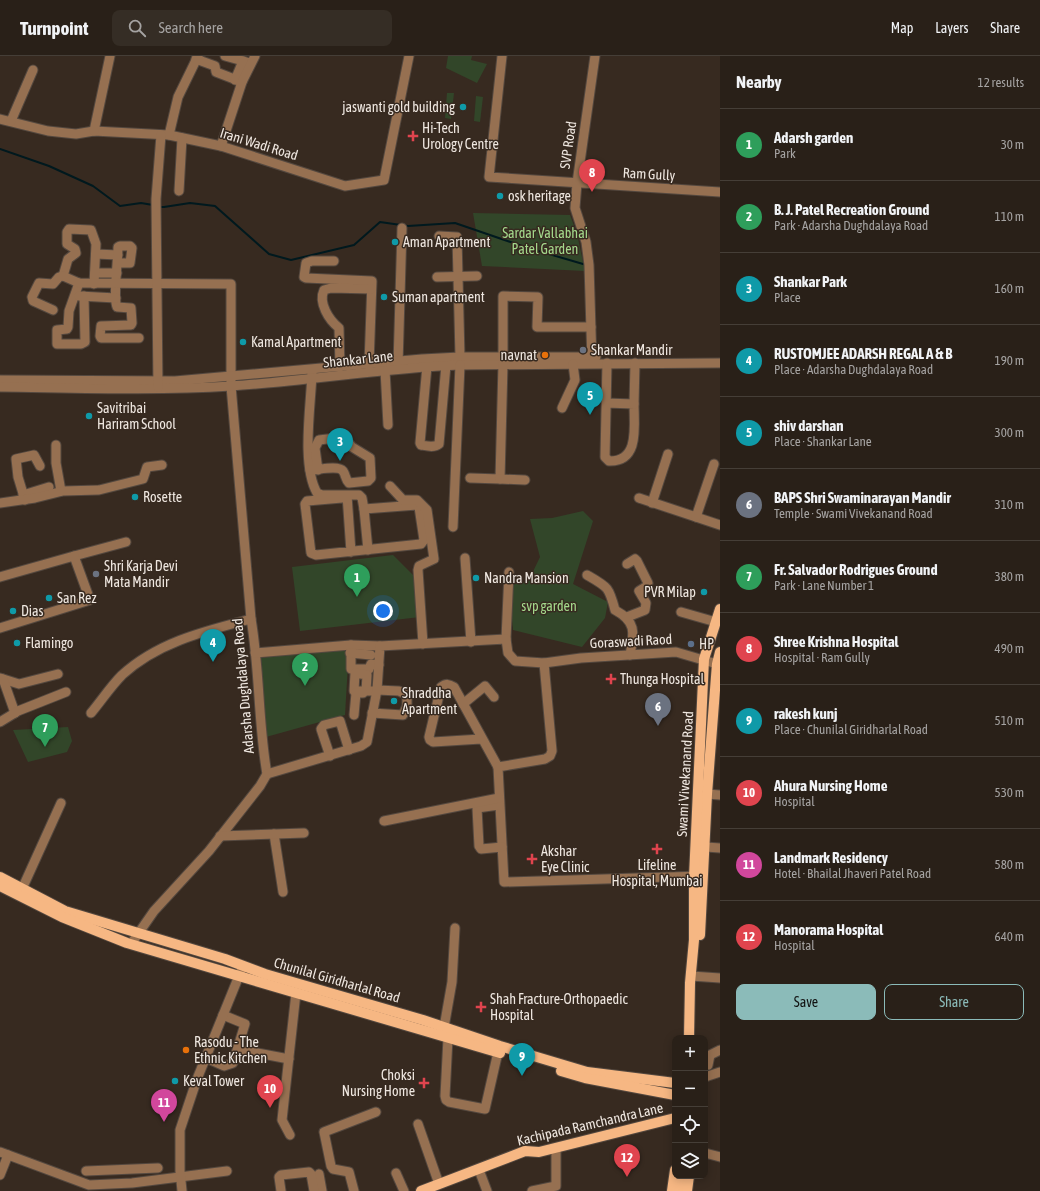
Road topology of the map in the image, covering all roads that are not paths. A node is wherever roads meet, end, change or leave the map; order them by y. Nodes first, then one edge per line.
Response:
1 (110, 56) edge
2 (225, 56) edge
3 (409, 56) edge
4 (502, 56) edge
5 (595, 56) edge
6 (197, 57) edge
7 (249, 60) edge
8 (33, 70) dead end
9 (238, 81) junction
10 (0, 119) edge
11 (11, 122) junction
12 (94, 131) junction
13 (165, 135) junction
14 (182, 138) junction
15 (221, 146) junction
16 (576, 183) junction
17 (179, 191) dead end
18 (720, 192) edge
19 (402, 228) dead end
20 (439, 236) dead end
21 (96, 254) junction
22 (334, 261) dead end
23 (95, 273) junction
24 (117, 273) junction
25 (63, 276) junction
26 (457, 276) junction
27 (477, 276) dead end
28 (437, 277) dead end
29 (79, 284) junction
30 (94, 284) junction
31 (116, 284) junction
32 (157, 284) junction
33 (371, 289) junction
34 (79, 296) junction
35 (116, 298) junction
36 (53, 310) dead end
37 (591, 327) junction
38 (139, 338) dead end
39 (720, 358) edge
40 (503, 360) junction
41 (592, 360) junction
42 (460, 361) junction
43 (607, 363) junction
44 (635, 363) junction
45 (369, 364) junction
46 (573, 364) junction
47 (720, 364) edge
48 (398, 365) junction
49 (446, 365) junction
50 (427, 366) junction
51 (340, 367) junction
52 (386, 370) junction
53 (312, 374) junction
54 (0, 380) edge
55 (231, 381) junction
56 (158, 385) junction
57 (0, 387) edge
58 (606, 403) junction
59 (634, 404) junction
60 (562, 408) dead end
61 (388, 425) dead end
62 (56, 445) dead end
63 (668, 454) dead end
64 (714, 464) dead end
65 (162, 465) dead end
66 (40, 466) dead end
67 (314, 470) junction
68 (64, 471) dead end
69 (470, 478) dead end
70 (500, 479) junction
71 (525, 480) dead end
72 (390, 486) dead end
73 (49, 487) dead end
74 (64, 491) junction
75 (347, 495) junction
76 (24, 497) junction
77 (639, 498) dead end
78 (652, 502) junction
79 (0, 503) edge
80 (364, 509) junction
81 (696, 517) junction
82 (720, 525) edge
83 (453, 527) dead end
84 (126, 542) dead end
85 (368, 550) junction
86 (351, 552) junction
87 (74, 556) junction
88 (465, 558) dead end
89 (627, 564) dead end
90 (509, 572) dead end
91 (587, 575) dead end
92 (0, 577) edge
93 (720, 609) edge
94 (681, 612) dead end
95 (627, 617) junction
96 (251, 619) junction
97 (716, 622) junction
98 (0, 628) edge
99 (506, 639) junction
100 (470, 642) junction
101 (423, 644) junction
102 (380, 646) junction
103 (350, 649) junction
104 (720, 652) edge
105 (255, 653) junction
106 (630, 655) junction
107 (704, 659) junction
108 (373, 661) junction
109 (544, 663) junction
110 (717, 664) junction
111 (58, 674) dead end
112 (367, 676) junction
113 (378, 677) junction
114 (1, 679) edge
115 (366, 691) junction
116 (377, 691) junction
117 (66, 692) dead end
118 (494, 697) dead end
119 (463, 704) junction
120 (717, 712) edge
121 (15, 713) junction
122 (91, 713) dead end
123 (376, 713) junction
124 (354, 715) dead end
125 (0, 722) edge
126 (481, 739) junction
127 (349, 750) junction
128 (330, 756) junction
129 (498, 767) junction
130 (267, 774) junction
131 (708, 794) junction
132 (720, 795) edge
133 (61, 802) dead end
134 (499, 802) junction
135 (384, 821) dead end
136 (304, 833) dead end
137 (274, 834) junction
138 (220, 836) junction
139 (502, 847) junction
140 (706, 847) junction
141 (720, 848) edge
142 (699, 876) junction
143 (0, 877) edge
144 (0, 886) edge
145 (22, 889) junction
146 (283, 892) dead end
147 (455, 928) dead end
148 (138, 934) junction
149 (131, 944) junction
150 (241, 970) junction
151 (694, 977) junction
152 (720, 978) edge
153 (296, 993) junction
154 (223, 1015) junction
155 (445, 1034) junction
156 (689, 1035) edge
157 (694, 1035) edge
158 (241, 1050) dead end
159 (720, 1050) edge
160 (498, 1052) junction
161 (206, 1058) junction
162 (289, 1059) junction
163 (708, 1065) edge
164 (720, 1072) edge
165 (708, 1076) edge
166 (672, 1083) edge
167 (672, 1093) edge
168 (376, 1112) dead end
169 (672, 1119) edge
170 (418, 1124) dead end
171 (290, 1135) dead end
172 (556, 1148) junction
173 (708, 1153) edge
174 (4, 1154) edge
175 (720, 1157) edge
176 (158, 1168) dead end
177 (430, 1170) dead end
178 (479, 1170) junction
179 (86, 1171) dead end
180 (227, 1172) dead end
181 (396, 1173) dead end
182 (319, 1174) dead end
183 (0, 1175) edge
184 (180, 1176) junction
185 (674, 1179) edge
186 (685, 1179) edge
187 (686, 1179) edge
188 (438, 1185) junction
189 (132, 1187) edge
190 (182, 1191) edge
191 (281, 1191) edge
192 (314, 1191) edge
193 (322, 1191) edge
194 (354, 1191) edge
195 (404, 1191) edge
196 (421, 1191) edge
197 (487, 1191) edge
198 (532, 1191) edge
199 (672, 1191) edge
200 (679, 1191) edge
201 (687, 1191) edge

1 - 12 street
2 - 7 street
3 - 15 street, Irani Wadi Road
4 - 16 street, Ram Gully
5 - 16 street, SVP Road
6 - 9 street
6 - 13 street
7 - 9 street
8 - 11 street
9 - 15 street
10 - 11 street, Irani Wadi Road
11 - 12 street, Irani Wadi Road
12 - 13 street, Irani Wadi Road
13 - 14 street, Irani Wadi Road
13 - 32 street
14 - 15 street, Irani Wadi Road
14 - 17 street
16 - 18 street, Ram Gully
16 - 37 street, SVP Road
19 - 48 street
20 - 26 street
21 - 23 street
21 - 24 street
21 - 25 street
22 - 33 street
23 - 24 street
23 - 30 street
24 - 31 street
25 - 29 street
25 - 36 street
26 - 27 street
26 - 28 street
26 - 42 street
29 - 30 street
29 - 34 street
30 - 31 street
31 - 32 street
31 - 35 street
32 - 55 street, Adarsha Dughdalaya Road
32 - 56 street
33 - 45 street
33 - 51 street
34 - 34 street
34 - 35 street
35 - 38 street
37 - 40 street
37 - 41 street, SVP Road
39 - 41 street, Shankar Lane
40 - 41 street, Shankar Lane
40 - 42 street, Shankar Lane
40 - 46 street, Shankar Lane
40 - 70 street
41 - 43 street, Shankar Lane
41 - 46 street, Shankar Lane
42 - 48 street, Shankar Lane
42 - 49 street, Shankar Lane
42 - 83 street
43 - 44 street, Shankar Lane
43 - 58 street
44 - 47 street, Shankar Lane
44 - 59 street
45 - 48 street, Shankar Lane
45 - 51 street, Shankar Lane
46 - 60 street
48 - 50 street, Shankar Lane
48 - 52 street, Shankar Lane
49 - 50 street, Shankar Lane
49 - 50 street
51 - 53 street, Shankar Lane
52 - 53 street, Shankar Lane
52 - 61 street
53 - 55 street, Shankar Lane
53 - 67 street
54 - 56 street, Shankar Lane
55 - 56 street, Shankar Lane
55 - 96 street, Adarsha Dughdalaya Road
56 - 57 street, Shankar Lane
58 - 59 street
58 - 59 street
62 - 74 street
63 - 78 street
64 - 81 street
65 - 74 street
66 - 76 street
67 - 67 street
67 - 75 street
68 - 74 street
69 - 70 street
70 - 71 street
72 - 101 street
73 - 76 street
74 - 76 street
75 - 80 street
75 - 86 street
75 - 86 street
76 - 79 street
77 - 78 street
78 - 81 street
80 - 85 street
80 - 85 street
81 - 82 street
84 - 87 street
85 - 86 street
87 - 92 street
87 - 98 street
88 - 100 street
89 - 95 street
90 - 99 street
91 - 95 street
93 - 97 main road, Swami Vivekanand Road
94 - 97 street
95 - 106 street
96 - 105 street, Adarsha Dughdalaya Road
96 - 122 street
97 - 107 main road, Swami Vivekanand Road
99 - 100 street
99 - 109 street, Goraswadi Raod
100 - 101 street
101 - 102 street
102 - 103 street
102 - 108 street
103 - 105 street
103 - 108 street
103 - 108 street
104 - 110 main road, Swami Vivekanand Road
105 - 130 street, Adarsha Dughdalaya Road
106 - 107 street, Goraswadi Raod
106 - 109 street, Goraswadi Raod
107 - 110 street, Goraswadi Raod
107 - 142 main road, Swami Vivekanand Road
108 - 113 street
109 - 129 street
110 - 120 main road, Swami Vivekanand Road
111 - 114 street
112 - 113 street
112 - 115 street
112 - 115 street
113 - 116 street
114 - 121 street
115 - 116 street
116 - 123 street
116 - 123 street
116 - 124 street
117 - 121 street
118 - 119 street
119 - 126 street
119 - 126 street
120 - 131 main road, Swami Vivekanand Road
121 - 125 street
123 - 127 street
126 - 129 street
127 - 128 street
127 - 128 street
128 - 130 street
129 - 134 street
130 - 138 street
131 - 132 street
131 - 140 main road, Swami Vivekanand Road
133 - 145 street
134 - 135 street
134 - 139 street
134 - 139 street
136 - 137 street
137 - 138 street
137 - 146 street
138 - 148 street
139 - 142 street
140 - 141 street
140 - 142 main road, Swami Vivekanand Road
142 - 151 main road, Swami Vivekanand Road
143 - 145 main road, Chunilal Giridharlal Road
144 - 149 main road, Chunilal Giridharlal Road
145 - 148 main road, Chunilal Giridharlal Road
147 - 155 street
148 - 149 street
148 - 150 main road, Chunilal Giridharlal Road
149 - 150 main road, Chunilal Giridharlal Road
150 - 153 main road, Chunilal Giridharlal Road
150 - 154 street
150 - 155 main road, Chunilal Giridharlal Road
151 - 152 street
151 - 156 main road, Swami Vivekanand Road
151 - 157 main road, Swami Vivekanand Road
153 - 155 main road, Chunilal Giridharlal Road
153 - 162 street
154 - 161 street
154 - 161 street
155 - 160 main road, Chunilal Giridharlal Road
155 - 160 street
155 - 166 main road, Chunilal Giridharlal Road
158 - 162 street
159 - 163 street
160 - 167 main road, Chunilal Giridharlal Road
161 - 184 street
162 - 171 street
164 - 165 street
168 - 194 street
169 - 172 main road, Kachipada Ramchandra Lane
170 - 188 street
172 - 178 main road, Kachipada Ramchandra Lane
172 - 198 street
173 - 175 street
174 - 183 street
174 - 189 street
176 - 179 street
177 - 188 street
178 - 188 main road, Kachipada Ramchandra Lane
178 - 197 street
180 - 184 street
181 - 195 street
182 - 193 street
184 - 189 street
184 - 190 street
185 - 199 main road
186 - 200 main road
187 - 201 main road
188 - 196 main road, Kachipada Ramchandra Lane
191 - 192 street

